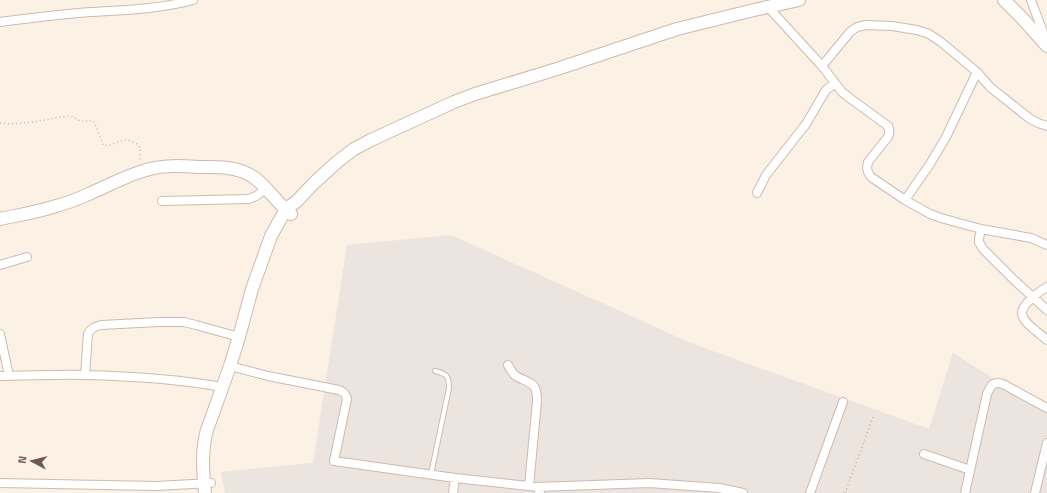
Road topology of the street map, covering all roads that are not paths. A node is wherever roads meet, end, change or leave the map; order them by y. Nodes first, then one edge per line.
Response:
1 (193, 0) edge
2 (799, 0) edge
3 (1004, 0) edge
4 (1031, 0) edge
5 (768, 7) junction
6 (1047, 17) edge
7 (0, 22) edge
8 (1040, 24) junction
9 (1046, 40) edge
10 (822, 66) junction
11 (977, 72) junction
12 (835, 83) junction
13 (1047, 126) edge
14 (267, 188) junction
15 (757, 192) dead end
16 (904, 200) junction
17 (162, 201) dead end
18 (289, 212) junction
19 (0, 220) edge
20 (981, 229) junction
21 (1047, 245) edge
22 (27, 256) dead end
23 (0, 265) edge
24 (1047, 288) edge
25 (1032, 297) junction
26 (1047, 310) edge
27 (0, 334) edge
28 (239, 337) junction
29 (1047, 340) edge
30 (508, 365) dead end
31 (233, 367) junction
32 (435, 371) dead end
33 (85, 375) junction
34 (0, 376) edge
35 (9, 376) junction
36 (222, 387) junction
37 (843, 402) dead end
38 (1047, 408) edge
39 (1047, 443) edge
40 (924, 454) dead end
41 (970, 470) junction
42 (431, 474) junction
43 (455, 478) junction
44 (0, 483) edge
45 (208, 488) edge
46 (529, 489) edge
47 (724, 491) edge
48 (1, 493) edge
49 (453, 493) edge
50 (743, 493) edge
51 (810, 493) edge
52 (965, 493) edge
53 (1035, 493) edge

1 - 7 street
2 - 5 street
3 - 9 street
4 - 8 street
5 - 10 street
5 - 18 street
6 - 8 street
8 - 9 street
10 - 11 street
10 - 12 street
11 - 13 street
11 - 16 street
12 - 15 street
12 - 16 street
14 - 17 street
14 - 18 street
14 - 19 street
16 - 20 street
18 - 28 street
18 - 31 street
20 - 21 street
20 - 25 street
22 - 23 street
24 - 25 street
25 - 26 street
25 - 29 street
27 - 35 street
28 - 31 street
28 - 33 street
30 - 46 street
31 - 36 street
31 - 42 street
31 - 45 street
32 - 42 lane
33 - 35 street
33 - 36 street
34 - 35 street
36 - 45 street
37 - 51 street
38 - 41 street
39 - 53 street
40 - 41 street
41 - 52 street
42 - 43 street
43 - 46 street
43 - 49 street
44 - 45 street
44 - 48 street
46 - 47 street
47 - 50 street

